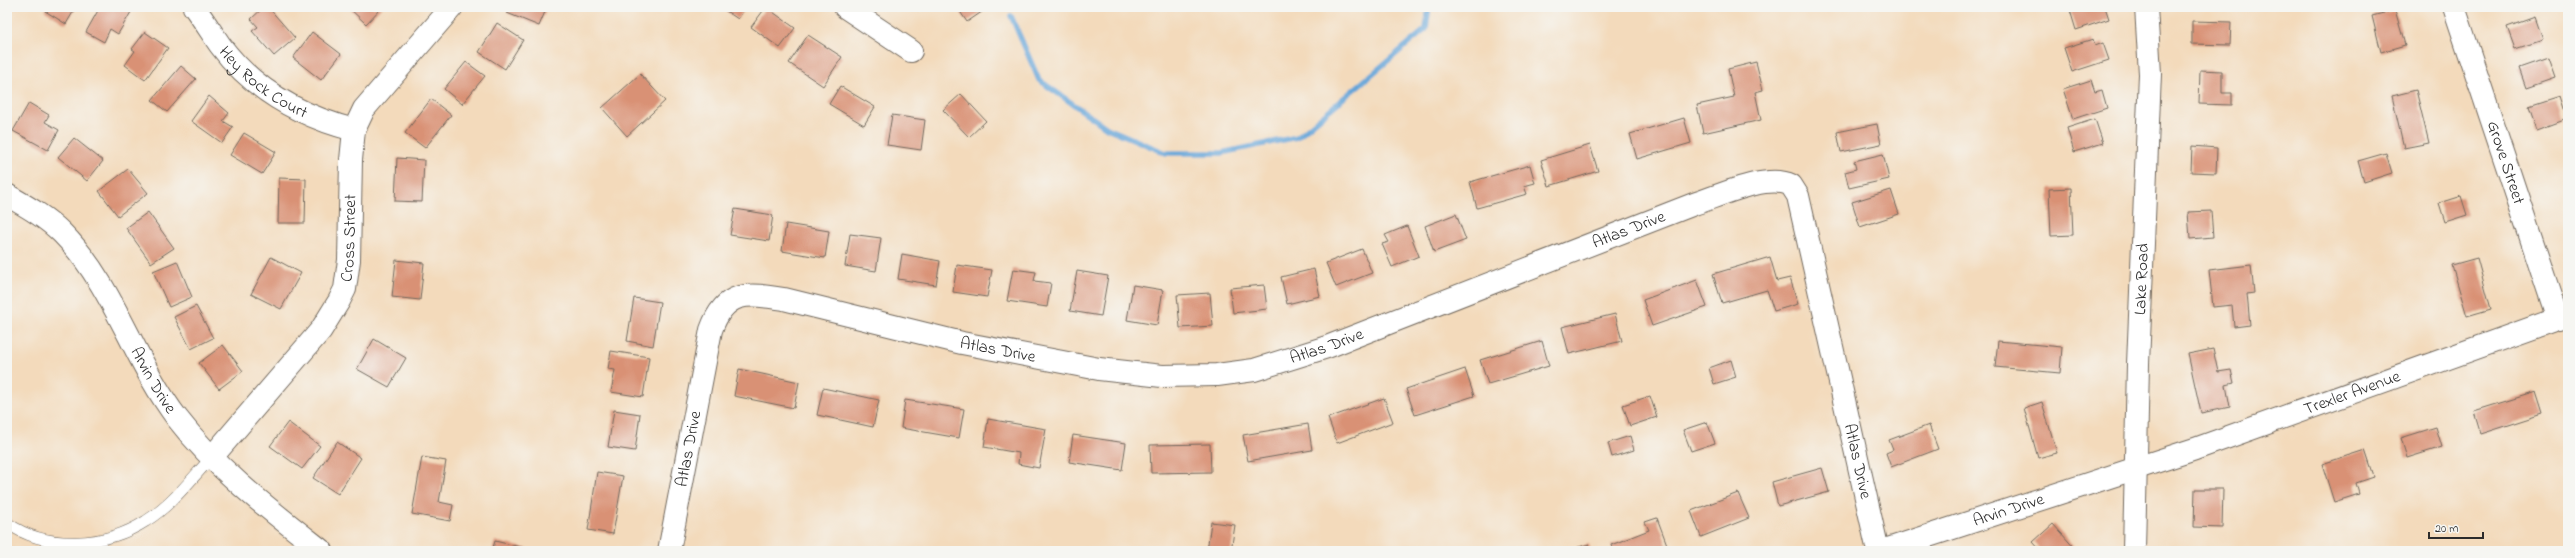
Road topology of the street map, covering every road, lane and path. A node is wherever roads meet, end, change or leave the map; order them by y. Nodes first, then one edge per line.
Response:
1 (194, 7) edge
2 (452, 7) edge
3 (845, 7) edge
4 (2146, 7) edge
5 (2454, 7) edge
6 (911, 51) dead end
7 (354, 130) junction
8 (7, 195) edge
9 (2563, 317) edge
10 (212, 457) junction
11 (2135, 469) junction
12 (7, 523) edge
13 (322, 551) edge
14 (669, 551) edge
15 (1878, 551) edge
16 (1882, 551) edge
17 (2134, 551) edge

1 - 7 street, Hey Rock Court
2 - 7 street, Cross Street
3 - 6 street
4 - 11 street, Lake Road
5 - 9 street, Grove Street
7 - 10 street, Cross Street
8 - 10 street, Arvin Drive
9 - 11 street, Trexler Avenue
10 - 12 lane
10 - 13 street, Arvin Drive
11 - 16 street, Arvin Drive
11 - 17 street, Lake Road
14 - 15 street, Atlas Drive

